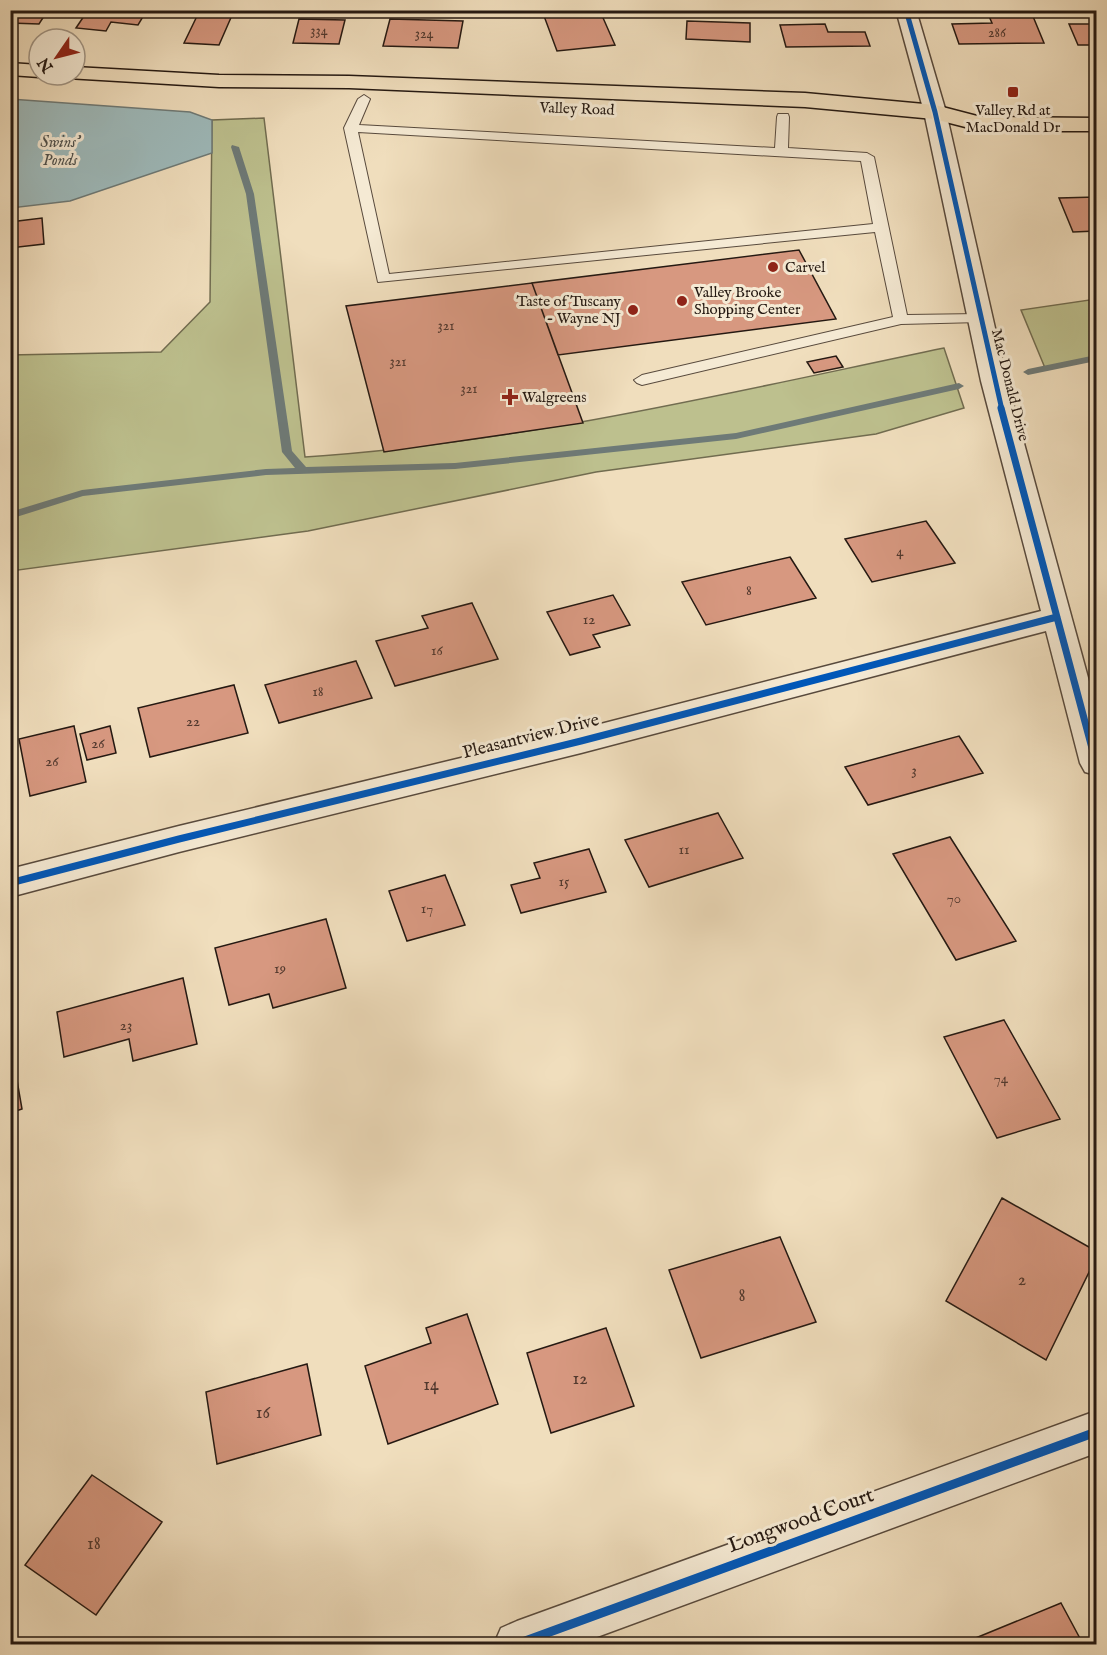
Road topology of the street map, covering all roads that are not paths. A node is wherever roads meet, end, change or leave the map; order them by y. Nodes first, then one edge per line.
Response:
1 (906, 10) edge
2 (10, 69) edge
3 (27, 70) edge
4 (87, 74) edge
5 (219, 81) junction
6 (364, 99) junction
7 (1096, 105) edge
8 (935, 112) junction
9 (783, 117) junction
10 (1096, 125) edge
11 (351, 128) junction
12 (781, 152) junction
13 (881, 226) junction
14 (980, 318) junction
15 (901, 320) junction
16 (642, 380) dead end
17 (1057, 617) junction
18 (1096, 763) edge
19 (10, 883) edge
20 (1096, 1432) edge
21 (517, 1644) edge

1 - 8 street, Mac Donald Drive
2 - 3 main road
4 - 5 main road, Valley Road
5 - 6 main road, Valley Road
5 - 8 main road, Valley Road
6 - 9 main road, Valley Road
6 - 11 lane
7 - 8 main road, Valley Road
8 - 9 main road, Valley Road
8 - 10 main road, Valley Road
8 - 14 street, Mac Donald Drive
9 - 12 lane
11 - 12 lane
11 - 13 lane
12 - 13 lane
13 - 15 lane
14 - 15 lane
14 - 17 street, Mac Donald Drive
15 - 16 lane
17 - 18 street, Mac Donald Drive
17 - 19 street, Pleasantview Drive
20 - 21 street, Longwood Court

